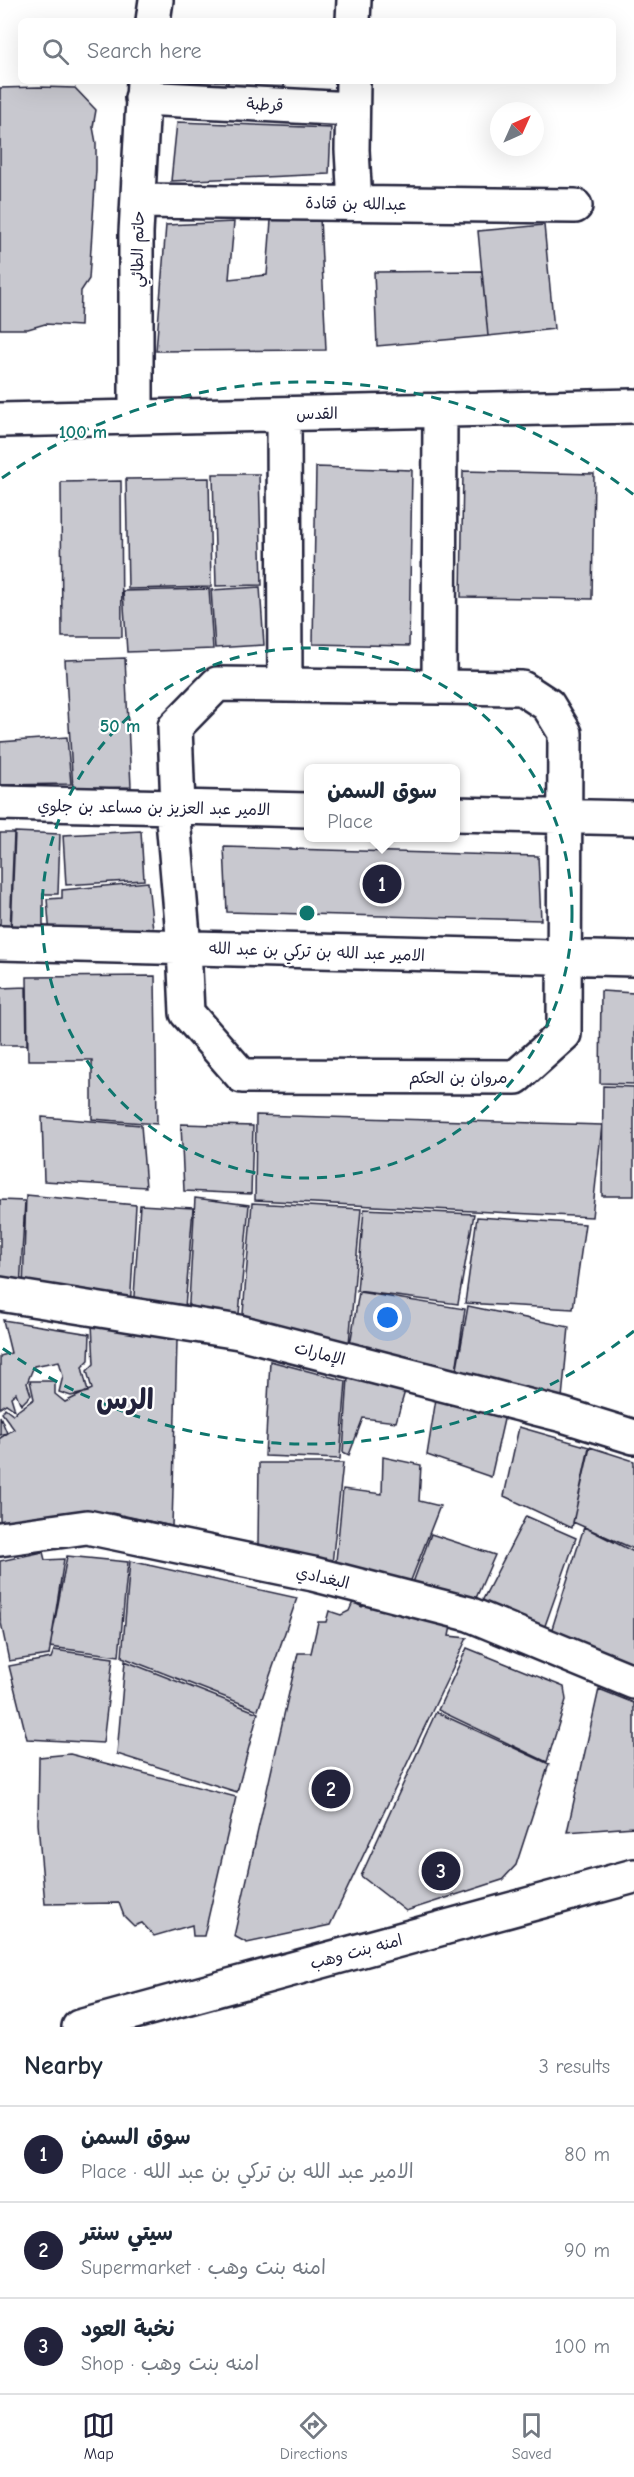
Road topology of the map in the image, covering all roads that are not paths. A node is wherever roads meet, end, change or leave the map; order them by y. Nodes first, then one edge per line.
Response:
1 (156, 0) edge
2 (354, 0) edge
3 (153, 18) edge
4 (353, 18) edge
5 (143, 90) edge
6 (352, 95) edge
7 (138, 201) junction
8 (355, 203) junction
9 (575, 206) dead end
10 (634, 406) edge
11 (440, 410) junction
12 (284, 414) junction
13 (135, 417) junction
14 (0, 420) edge
15 (285, 684) junction
16 (439, 686) junction
17 (0, 803) edge
18 (178, 807) junction
19 (304, 810) edge
20 (460, 814) edge
21 (565, 816) junction
22 (634, 818) edge
23 (0, 943) edge
24 (184, 947) junction
25 (565, 958) junction
26 (634, 959) edge
27 (0, 1294) edge
28 (634, 1437) edge
29 (0, 1539) edge
30 (634, 1682) edge
31 (634, 1876) edge
32 (79, 2027) edge

1 - 3 street
2 - 4 street
5 - 6 street, قرطبة
5 - 7 street, حاتم الطائي
6 - 8 street
7 - 8 street, عبدالله بن قتادة
7 - 13 street, حاتم الطائي
8 - 9 street, عبدالله بن قتادة
10 - 11 street, القدس
11 - 12 street, القدس
11 - 16 street
12 - 13 street, القدس
12 - 15 street
13 - 14 street, القدس
15 - 16 street, مروان بن الحكم
15 - 18 street, مروان بن الحكم
16 - 21 street, مروان بن الحكم
17 - 18 street, الامير عبد العزيز بن مساعد بن جلوي
18 - 19 street, الامير عبد العزيز بن مساعد بن جلوي
18 - 24 street, مروان بن الحكم
20 - 21 street
21 - 22 street
21 - 25 street, مروان بن الحكم
23 - 24 street, الامير عبد الله بن تركي بن عبد الله
24 - 25 street, الامير عبد الله بن تركي بن عبد الله
24 - 25 street, مروان بن الحكم
25 - 26 street, الامير عبد الله بن تركي بن عبد الله
27 - 28 street, الإمارات
29 - 30 street, البغدادي
31 - 32 street, امنه بنت وهب

